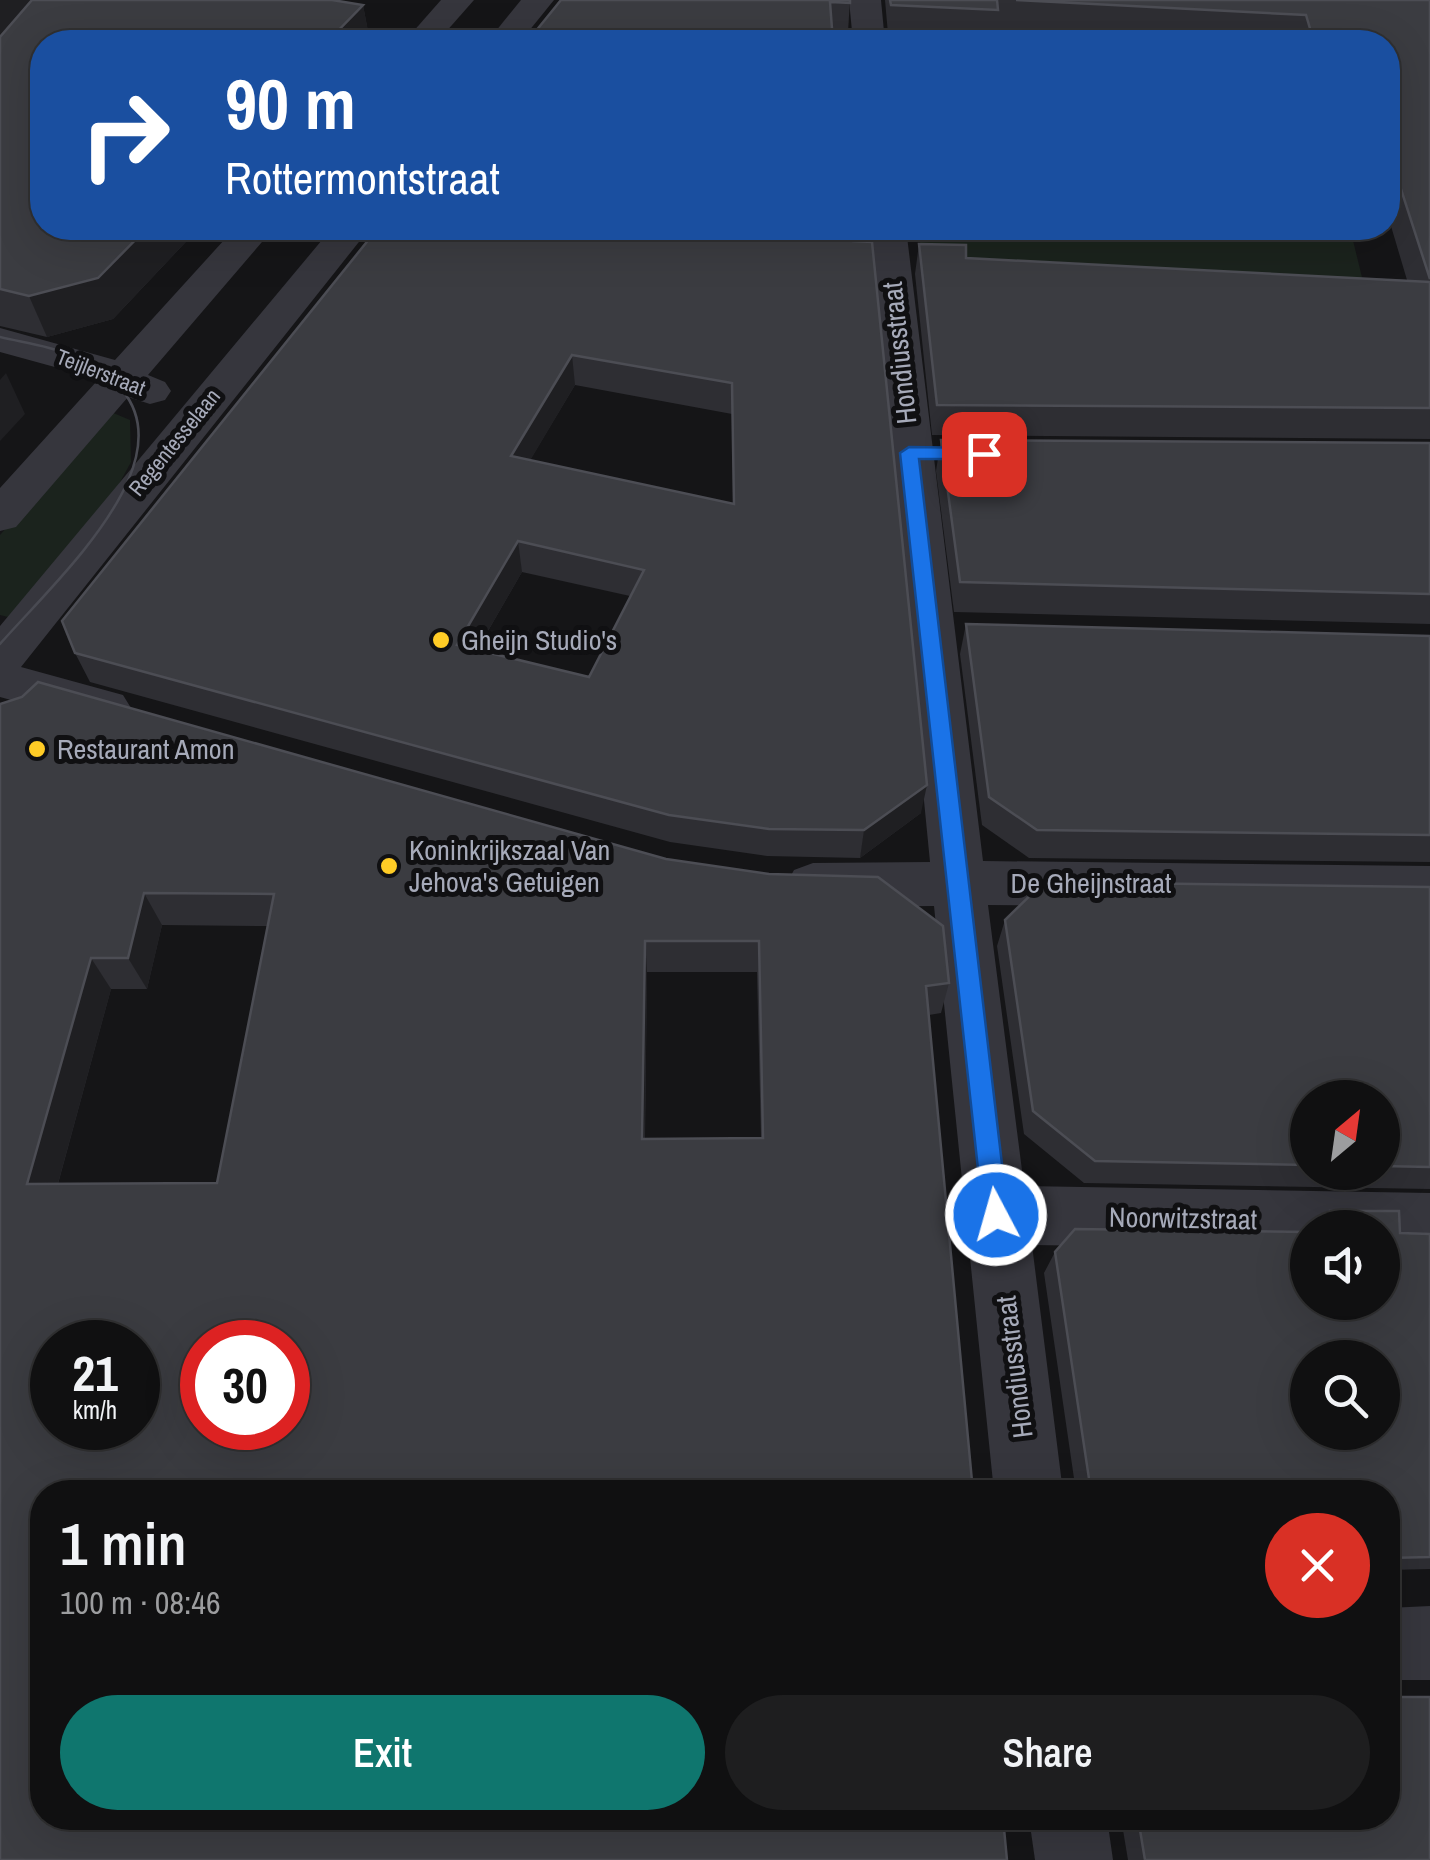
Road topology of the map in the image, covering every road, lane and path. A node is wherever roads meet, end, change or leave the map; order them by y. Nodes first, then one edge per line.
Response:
1 (458, 0) edge
2 (538, 0) edge
3 (865, 0) edge
4 (431, 30) edge
5 (513, 30) edge
6 (868, 30) edge
7 (245, 240) edge
8 (340, 240) edge
9 (889, 240) edge
10 (0, 340) edge
11 (122, 377) junction
12 (199, 411) junction
13 (0, 516) edge
14 (0, 659) edge
15 (0, 679) edge
16 (144, 719) edge
17 (770, 884) edge
18 (960, 884) junction
19 (1430, 888) edge
20 (996, 1215) junction
21 (1430, 1222) edge
22 (1028, 1480) edge
23 (1430, 1643) edge
24 (1400, 1644) edge
25 (1070, 1830) edge
26 (1074, 1860) edge

1 - 4 street
2 - 5 street
3 - 6 street
7 - 11 street
8 - 12 street, Regentesselaan
9 - 18 street, Hondiusstraat
10 - 11 street, Teijlerstraat
11 - 12 street, Teijlerstraat
11 - 13 street
12 - 14 street, Regentesselaan
15 - 16 street
17 - 18 street, De Gheijnstraat
18 - 19 street, De Gheijnstraat
18 - 20 street, Hondiusstraat
20 - 21 street, Noorwitzstraat
20 - 22 street, Hondiusstraat
23 - 24 street
25 - 26 street

